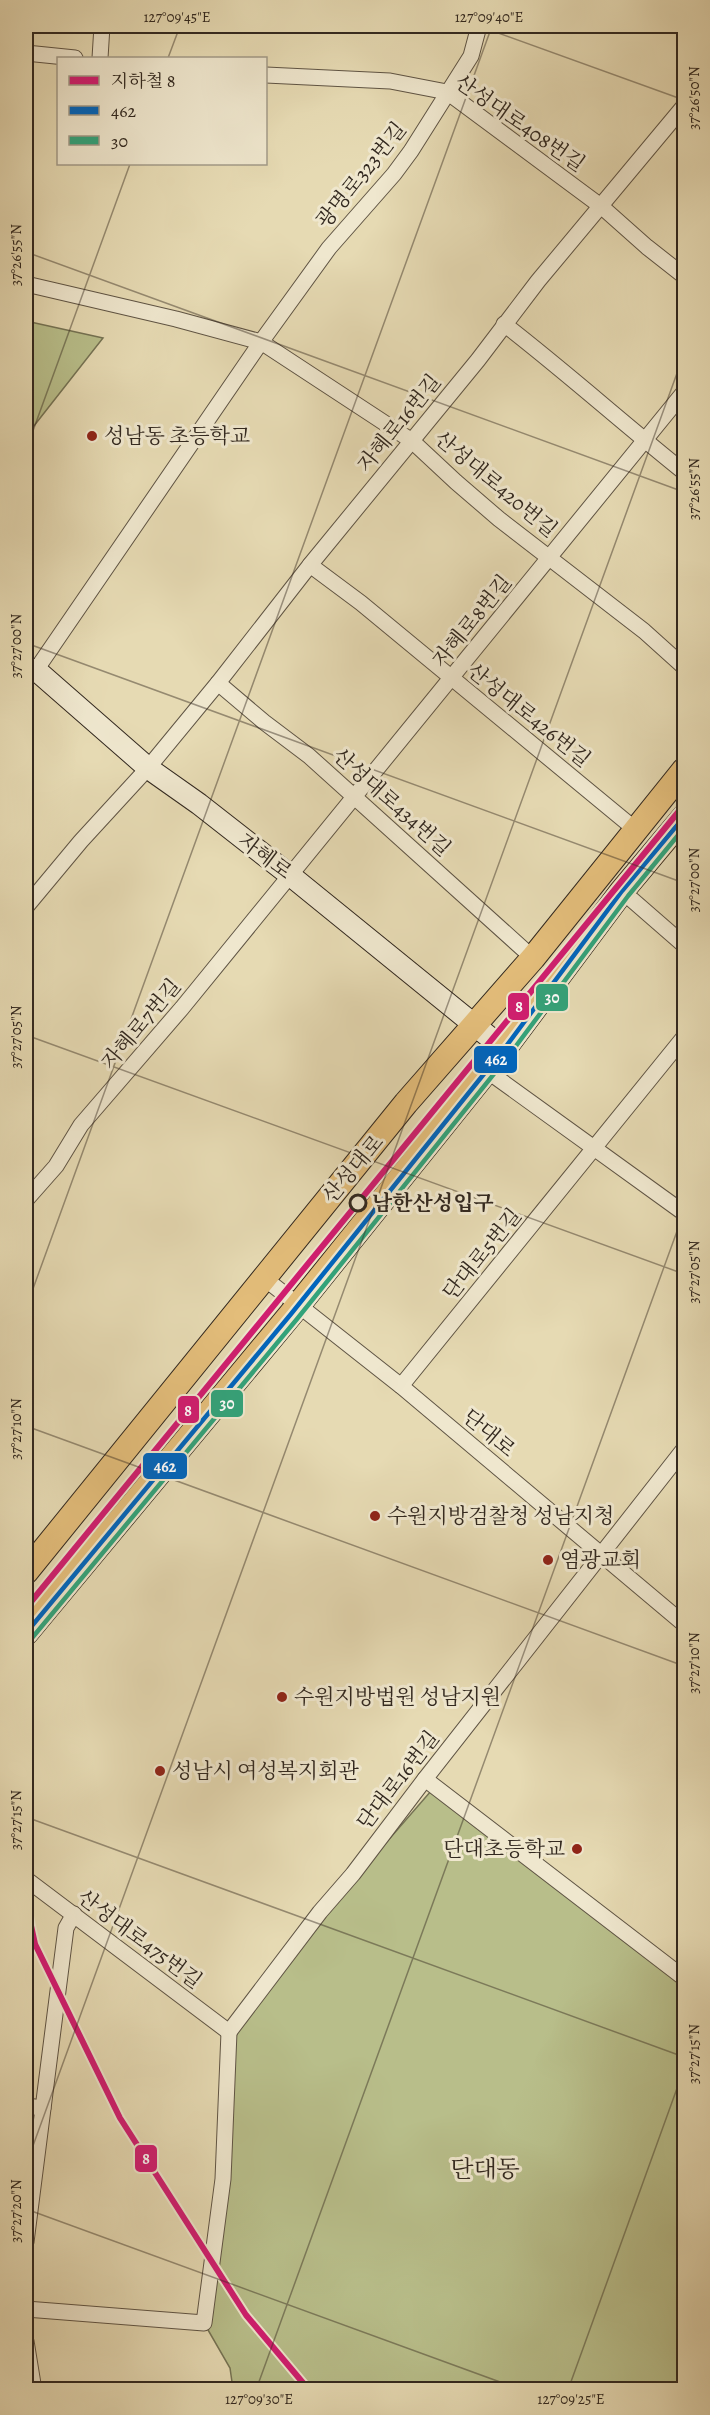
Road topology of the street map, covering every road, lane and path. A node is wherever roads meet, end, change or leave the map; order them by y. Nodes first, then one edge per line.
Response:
1 (102, 26) edge
2 (479, 26) edge
3 (26, 53) edge
4 (65, 57) edge
5 (100, 57) edge
6 (267, 75) edge
7 (447, 92) junction
8 (684, 106) edge
9 (602, 207) junction
10 (684, 276) edge
11 (26, 284) edge
12 (504, 324) junction
13 (261, 342) junction
14 (684, 392) edge
15 (412, 441) junction
16 (646, 442) junction
17 (684, 472) edge
18 (550, 557) junction
19 (310, 565) junction
20 (684, 667) edge
21 (31, 670) edge
22 (453, 679) junction
23 (218, 683) junction
24 (148, 768) junction
25 (684, 770) edge
26 (355, 797) junction
27 (684, 817) edge
28 (636, 830) junction
29 (291, 876) junction
30 (622, 891) junction
31 (26, 907) edge
32 (684, 945) edge
33 (533, 958) junction
34 (472, 1024) junction
35 (684, 1037) edge
36 (504, 1049) junction
37 (486, 1070) junction
38 (595, 1150) junction
39 (26, 1200) edge
40 (684, 1214) edge
41 (264, 1278) junction
42 (297, 1306) junction
43 (401, 1386) junction
44 (684, 1449) edge
45 (601, 1554) junction
46 (26, 1572) edge
47 (684, 1624) edge
48 (26, 1633) edge
49 (425, 1779) junction
50 (26, 1879) edge
51 (74, 1914) junction
52 (684, 1978) edge
53 (229, 2032) junction
54 (26, 2106) edge
55 (43, 2108) junction
56 (26, 2242) edge
57 (26, 2309) edge
58 (26, 2341) edge
59 (34, 2390) edge

1 - 5 street
2 - 7 street, 광명로323번길
3 - 4 street
6 - 7 street, 산성대로408번길
7 - 9 street, 산성대로408번길
7 - 13 street, 광명로323번길
8 - 9 street, 자혜로16번길
9 - 10 street, 산성대로408번길
9 - 12 street, 자혜로16번길
11 - 13 street, 산성대로420번길
12 - 15 street, 자혜로16번길
12 - 16 street
13 - 15 street, 산성대로420번길
13 - 21 street, 광명로323번길
14 - 16 street, 자혜로8번길
15 - 18 street, 산성대로420번길
15 - 19 street, 자혜로16번길
16 - 17 street
16 - 18 street, 자혜로8번길
18 - 20 street, 산성대로420번길
18 - 22 street, 자혜로8번길
19 - 22 street, 산성대로426번길
19 - 23 street, 자혜로16번길
21 - 24 street, 자혜로
22 - 26 street, 자혜로8번길
22 - 28 street, 산성대로426번길
23 - 24 street, 자혜로16번길
23 - 26 street, 산성대로434번길
24 - 29 street, 자혜로
24 - 31 street, 자혜로16번길
25 - 28 main road, 산성대로
26 - 29 street, 자혜로8번길
26 - 33 street, 산성대로434번길
27 - 30 main road, 산성대로
28 - 33 main road, 산성대로
29 - 34 street, 자혜로
29 - 39 street, 자혜로7번길
30 - 32 street
30 - 36 main road, 산성대로
33 - 34 main road, 산성대로
34 - 36 street, 자혜로
34 - 41 main road, 산성대로
35 - 38 street, 단대로5번길
36 - 37 main road, 산성대로
37 - 38 street
37 - 42 main road, 산성대로
38 - 40 street
38 - 43 street, 단대로5번길
41 - 42 street, 단대로
41 - 46 main road, 산성대로
42 - 43 street, 단대로
42 - 48 main road, 산성대로
43 - 45 street, 단대로
44 - 45 street, 단대로16번길
45 - 47 street, 단대로
45 - 49 street, 단대로16번길
49 - 52 street
49 - 53 street, 단대로16번길
50 - 51 street, 산성대로475번길
51 - 53 street, 산성대로475번길
51 - 55 street
53 - 57 street
54 - 55 street
55 - 56 street
58 - 59 street

